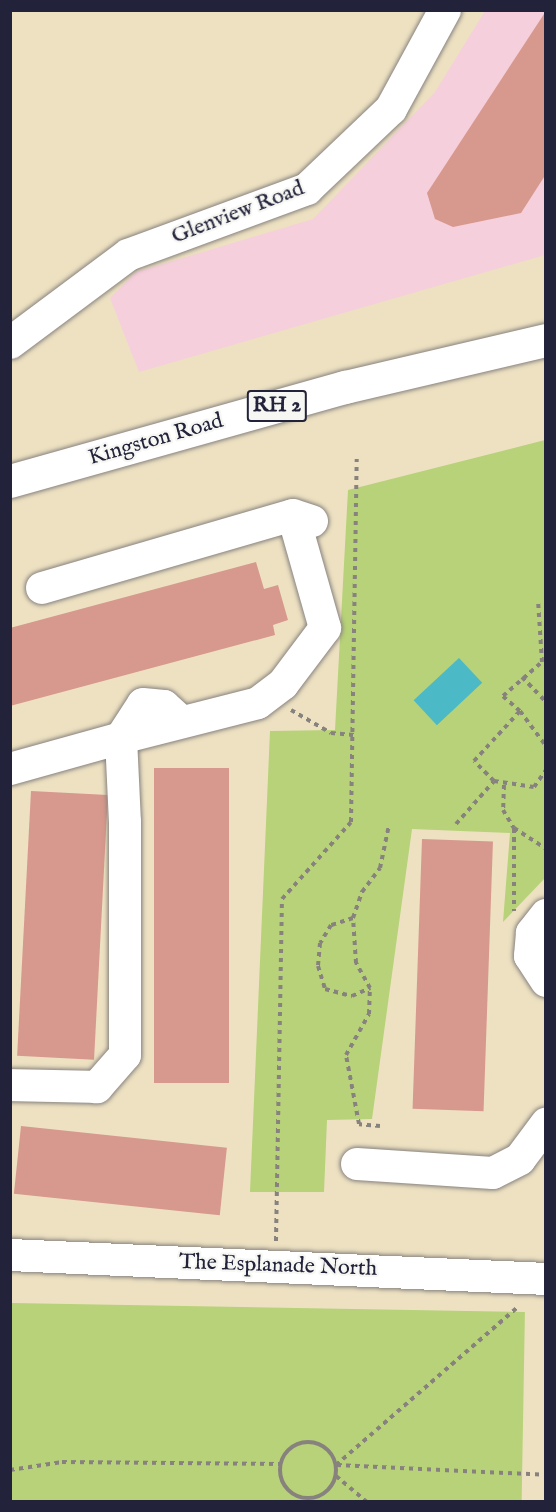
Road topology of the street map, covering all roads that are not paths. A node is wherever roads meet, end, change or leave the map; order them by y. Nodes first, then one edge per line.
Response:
1 (445, 10) edge
2 (546, 340) edge
3 (10, 343) edge
4 (10, 481) edge
5 (42, 588) dead end
6 (121, 738) junction
7 (10, 769) edge
8 (546, 915) edge
9 (546, 981) edge
10 (10, 1085) edge
11 (546, 1124) edge
12 (357, 1164) dead end
13 (10, 1255) edge
14 (537, 1288) edge

1 - 3 street, Glenview Road
2 - 4 main road, Kingston Road / RH 2
5 - 6 street
6 - 7 street
6 - 10 street
8 - 9 street
11 - 12 street
13 - 14 street, The Esplanade North

